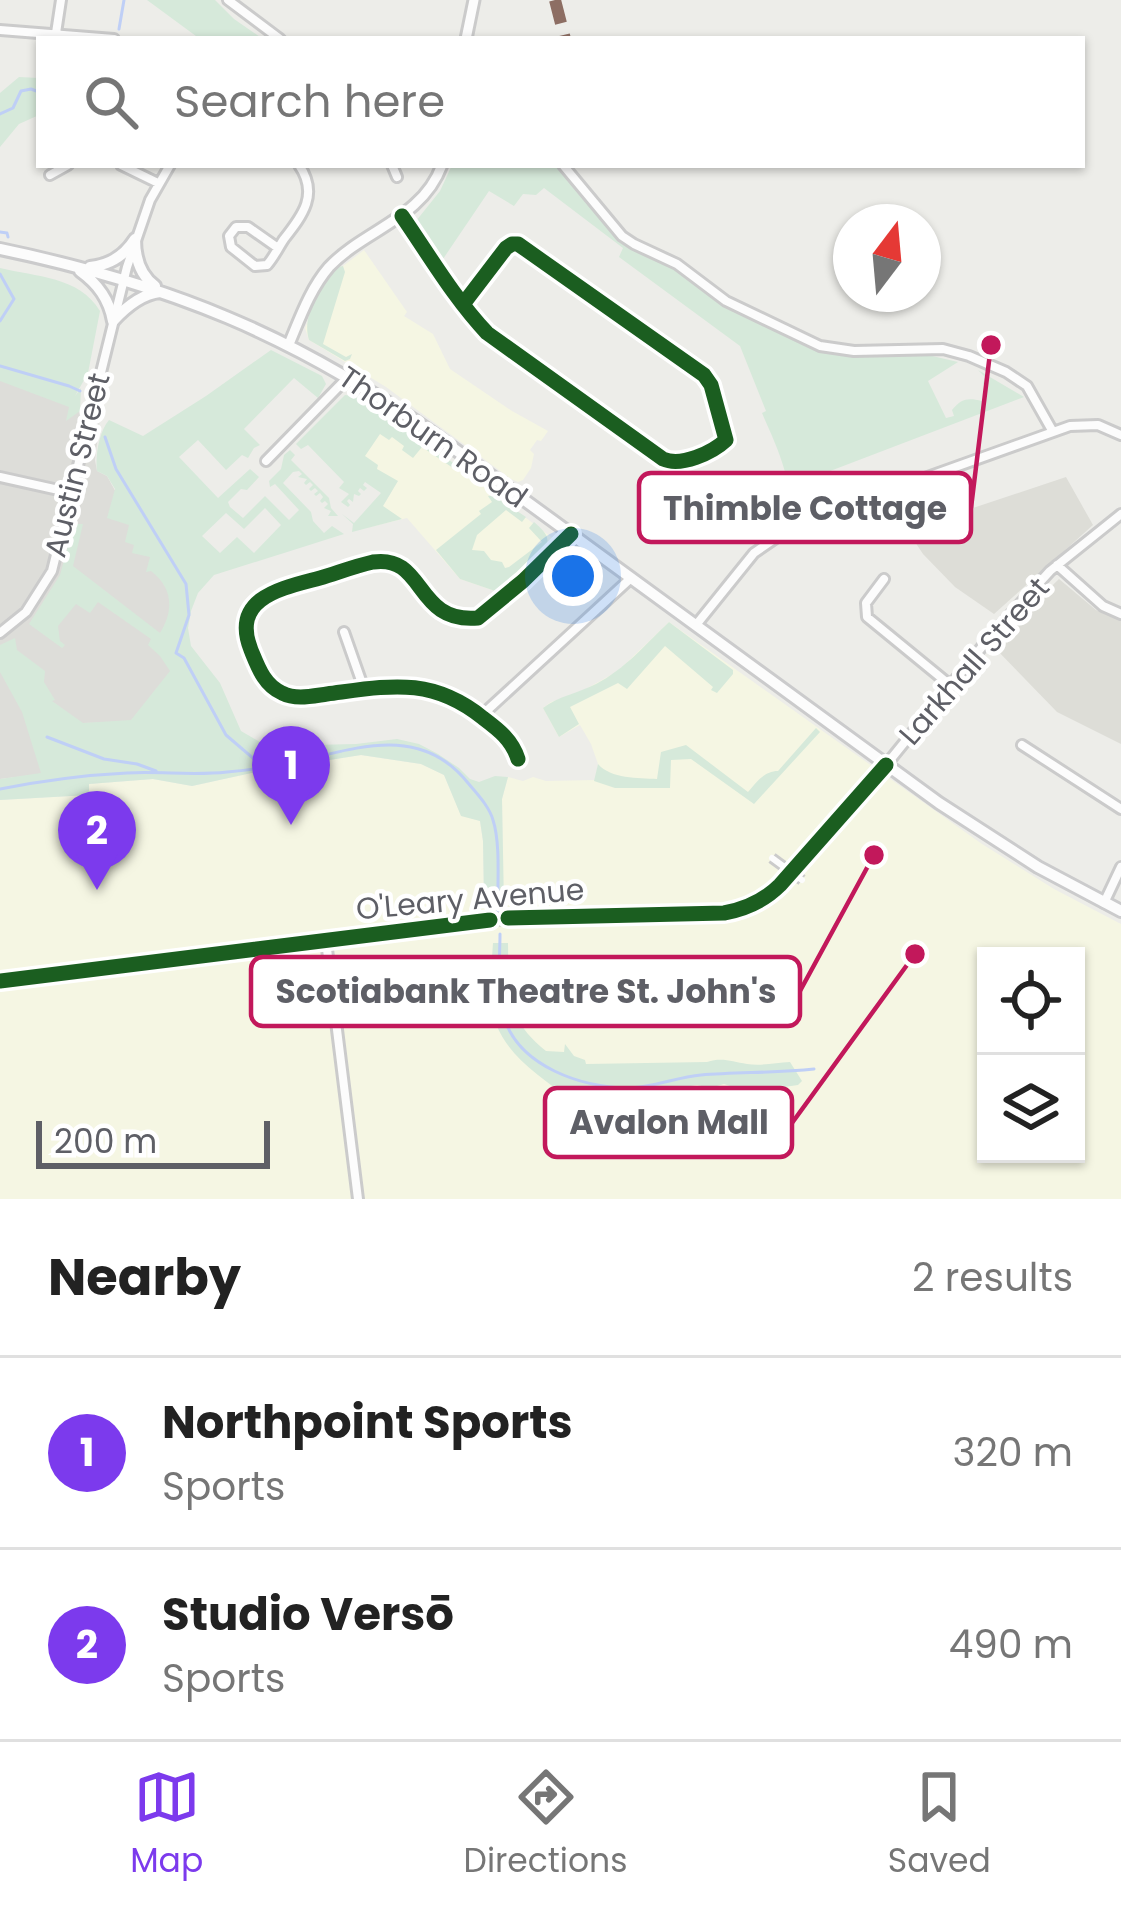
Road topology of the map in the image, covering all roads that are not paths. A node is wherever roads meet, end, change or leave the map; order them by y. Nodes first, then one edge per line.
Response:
1 (61, 0) edge
2 (228, 0) edge
3 (474, 0) edge
4 (0, 30) edge
5 (56, 34) junction
6 (79, 36) edge
7 (276, 36) edge
8 (467, 36) edge
9 (63, 168) edge
10 (127, 168) edge
11 (168, 168) edge
12 (301, 168) edge
13 (393, 168) edge
14 (440, 168) edge
15 (565, 168) edge
16 (50, 175) dead end
17 (397, 177) dead end
18 (158, 183) junction
19 (402, 216) junction
20 (135, 239) junction
21 (278, 248) junction
22 (0, 249) edge
23 (75, 267) junction
24 (123, 280) junction
25 (163, 291) junction
26 (464, 303) junction
27 (113, 321) junction
28 (289, 344) junction
29 (348, 377) junction
30 (1053, 432) junction
31 (1121, 435) edge
32 (266, 461) dead end
33 (0, 477) edge
34 (72, 493) junction
35 (1121, 514) edge
36 (571, 534) junction
37 (1058, 565) junction
38 (631, 578) junction
39 (884, 579) dead end
40 (1121, 614) edge
41 (696, 625) junction
42 (344, 632) dead end
43 (0, 633) edge
44 (950, 685) junction
45 (364, 689) junction
46 (481, 716) junction
47 (1022, 745) dead end
48 (518, 759) dead end
49 (886, 764) junction
50 (1121, 809) edge
51 (772, 858) dead end
52 (1121, 867) edge
53 (802, 880) dead end
54 (1104, 903) junction
55 (1121, 911) edge
56 (326, 940) junction
57 (0, 981) edge
58 (358, 1199) edge

1 - 5 street
2 - 7 street
3 - 8 street
4 - 5 street
5 - 6 street
9 - 16 street
10 - 18 street
11 - 18 street, Austin Street
12 - 21 street
13 - 17 street
14 - 19 street
15 - 30 street
18 - 20 street, Austin Street
19 - 26 street
19 - 28 street
20 - 23 main road
20 - 24 street, Austin Street
20 - 25 main road
21 - 21 street
22 - 23 main road, Thorburn Road
23 - 24 main road, Thorburn Road
23 - 27 main road
24 - 25 main road, Thorburn Road
24 - 27 street, Austin Street
25 - 27 main road
25 - 28 main road, Thorburn Road
26 - 26 street
27 - 34 street, Austin Street
28 - 29 main road, Thorburn Road
29 - 32 street
29 - 36 main road, Thorburn Road
30 - 31 street
30 - 41 street
33 - 34 street
34 - 43 street, Austin Street
35 - 37 street, Larkhall Street
36 - 38 main road, Thorburn Road
36 - 45 street
37 - 40 street
37 - 44 street, Larkhall Street
38 - 41 main road, Thorburn Road
38 - 46 street
39 - 44 street
41 - 49 main road, Thorburn Road
42 - 45 street
44 - 49 street, Larkhall Street
45 - 46 street
46 - 48 street
47 - 50 street
49 - 54 main road, Thorburn Road
49 - 56 street, O'Leary Avenue
51 - 53 street, bridge
52 - 54 street
54 - 55 main road, Thorburn Road
56 - 57 street, O'Leary Avenue
56 - 58 street

